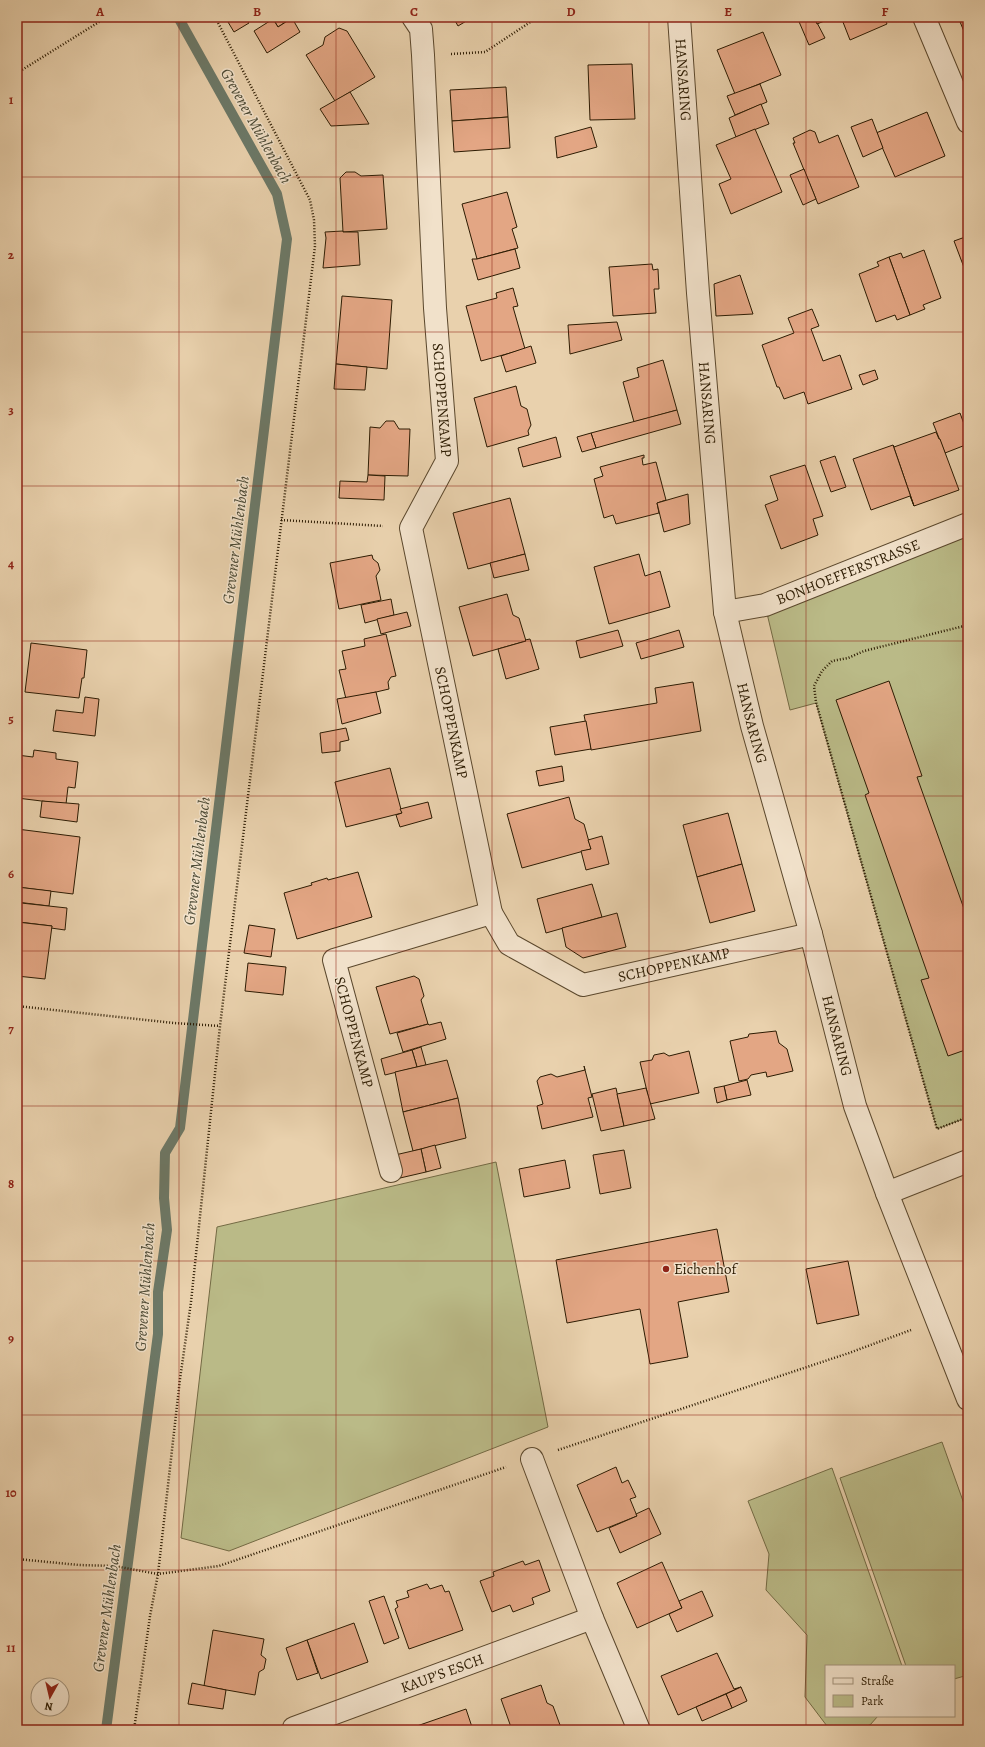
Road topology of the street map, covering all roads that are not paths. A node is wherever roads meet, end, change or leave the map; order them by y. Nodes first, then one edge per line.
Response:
1 (413, 17) edge
2 (679, 17) edge
3 (924, 17) edge
4 (968, 122) edge
5 (968, 524) edge
6 (725, 612) junction
7 (491, 913) junction
8 (811, 934) junction
9 (968, 1160) edge
10 (391, 1171) dead end
11 (887, 1193) junction
12 (968, 1399) edge
13 (532, 1458) dead end
14 (592, 1618) junction
15 (294, 1730) edge
16 (639, 1730) edge

1 - 7 street, SCHOPPENKAMP
2 - 6 street, HANSARING
3 - 4 street
5 - 6 street, BONHOEFFERSTRASSE
6 - 8 street, HANSARING
7 - 8 street, SCHOPPENKAMP
7 - 10 street, SCHOPPENKAMP
8 - 11 street, HANSARING
9 - 11 street
11 - 12 street, HANSARING
13 - 14 street
14 - 15 street, KAUP'S ESCH
14 - 16 street

